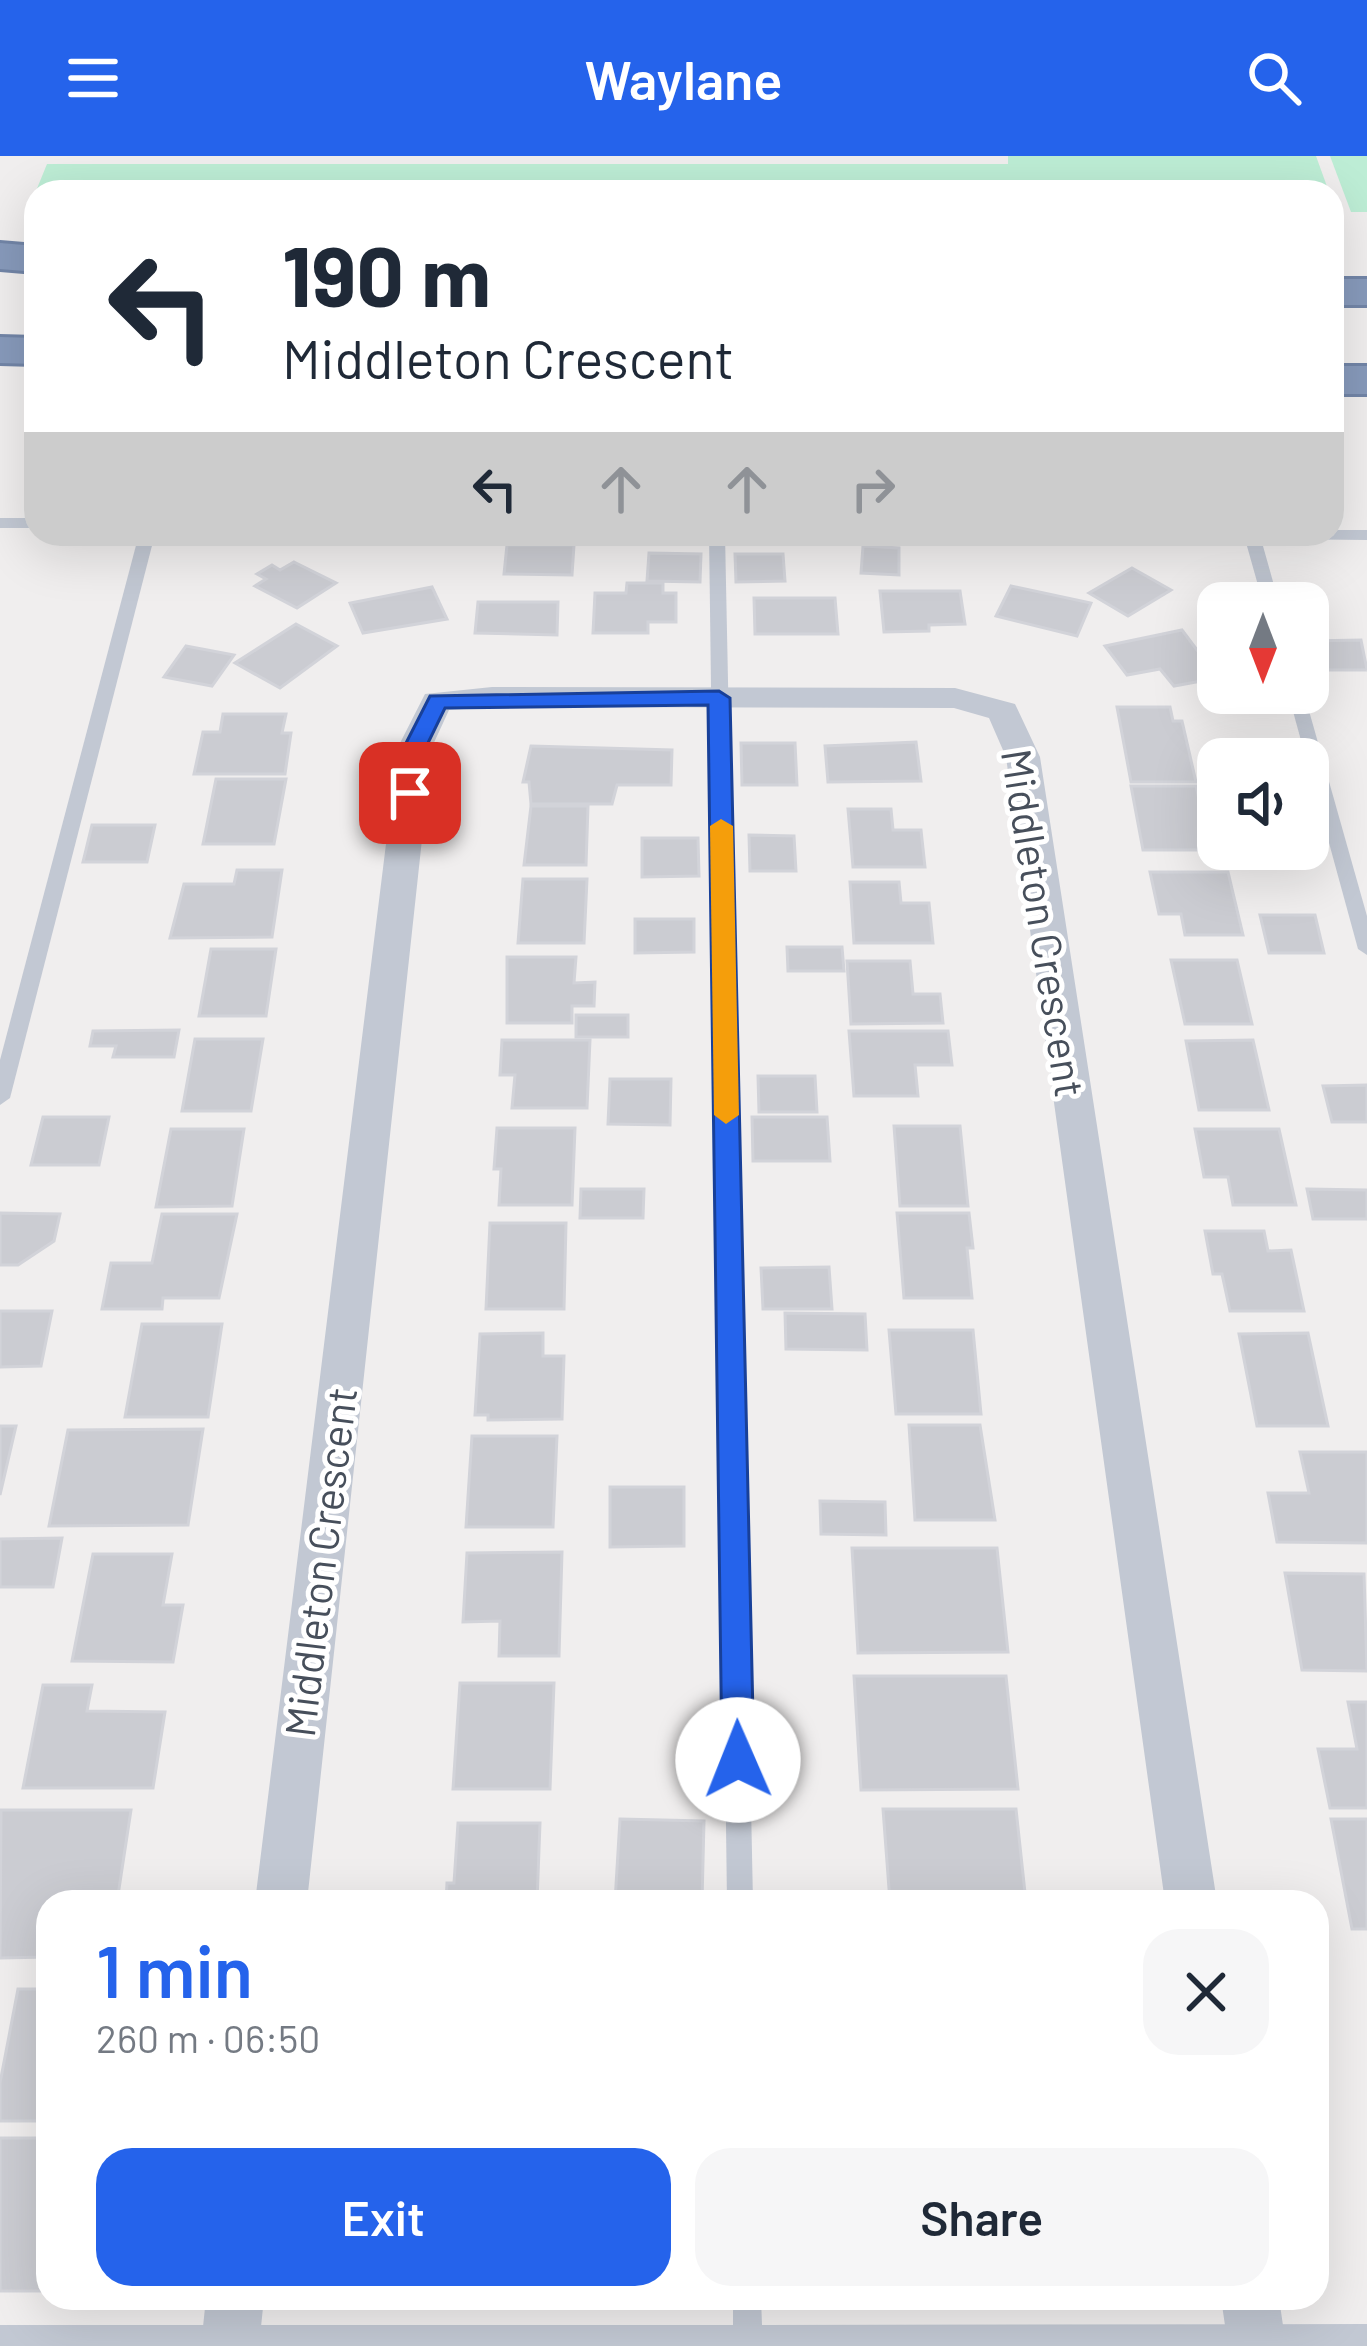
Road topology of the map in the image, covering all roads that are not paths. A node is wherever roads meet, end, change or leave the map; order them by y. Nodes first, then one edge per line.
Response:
1 (144, 546) edge
2 (717, 546) edge
3 (1255, 546) edge
4 (1265, 582) edge
5 (719, 698) junction
6 (1302, 714) edge
7 (1367, 949) edge
8 (0, 1098) edge
9 (282, 1890) edge
10 (740, 1890) edge
11 (1189, 1890) edge
12 (747, 2310) edge
13 (232, 2328) edge
14 (1254, 2328) edge
15 (748, 2338) junction
16 (1367, 2338) edge
17 (0, 2340) edge

1 - 8 lane
2 - 5 lane
3 - 4 lane
5 - 9 street, Middleton Crescent
5 - 10 lane
5 - 11 street, Middleton Crescent
6 - 7 lane
12 - 15 lane
13 - 15 lane
13 - 17 lane
14 - 15 lane
14 - 16 lane

